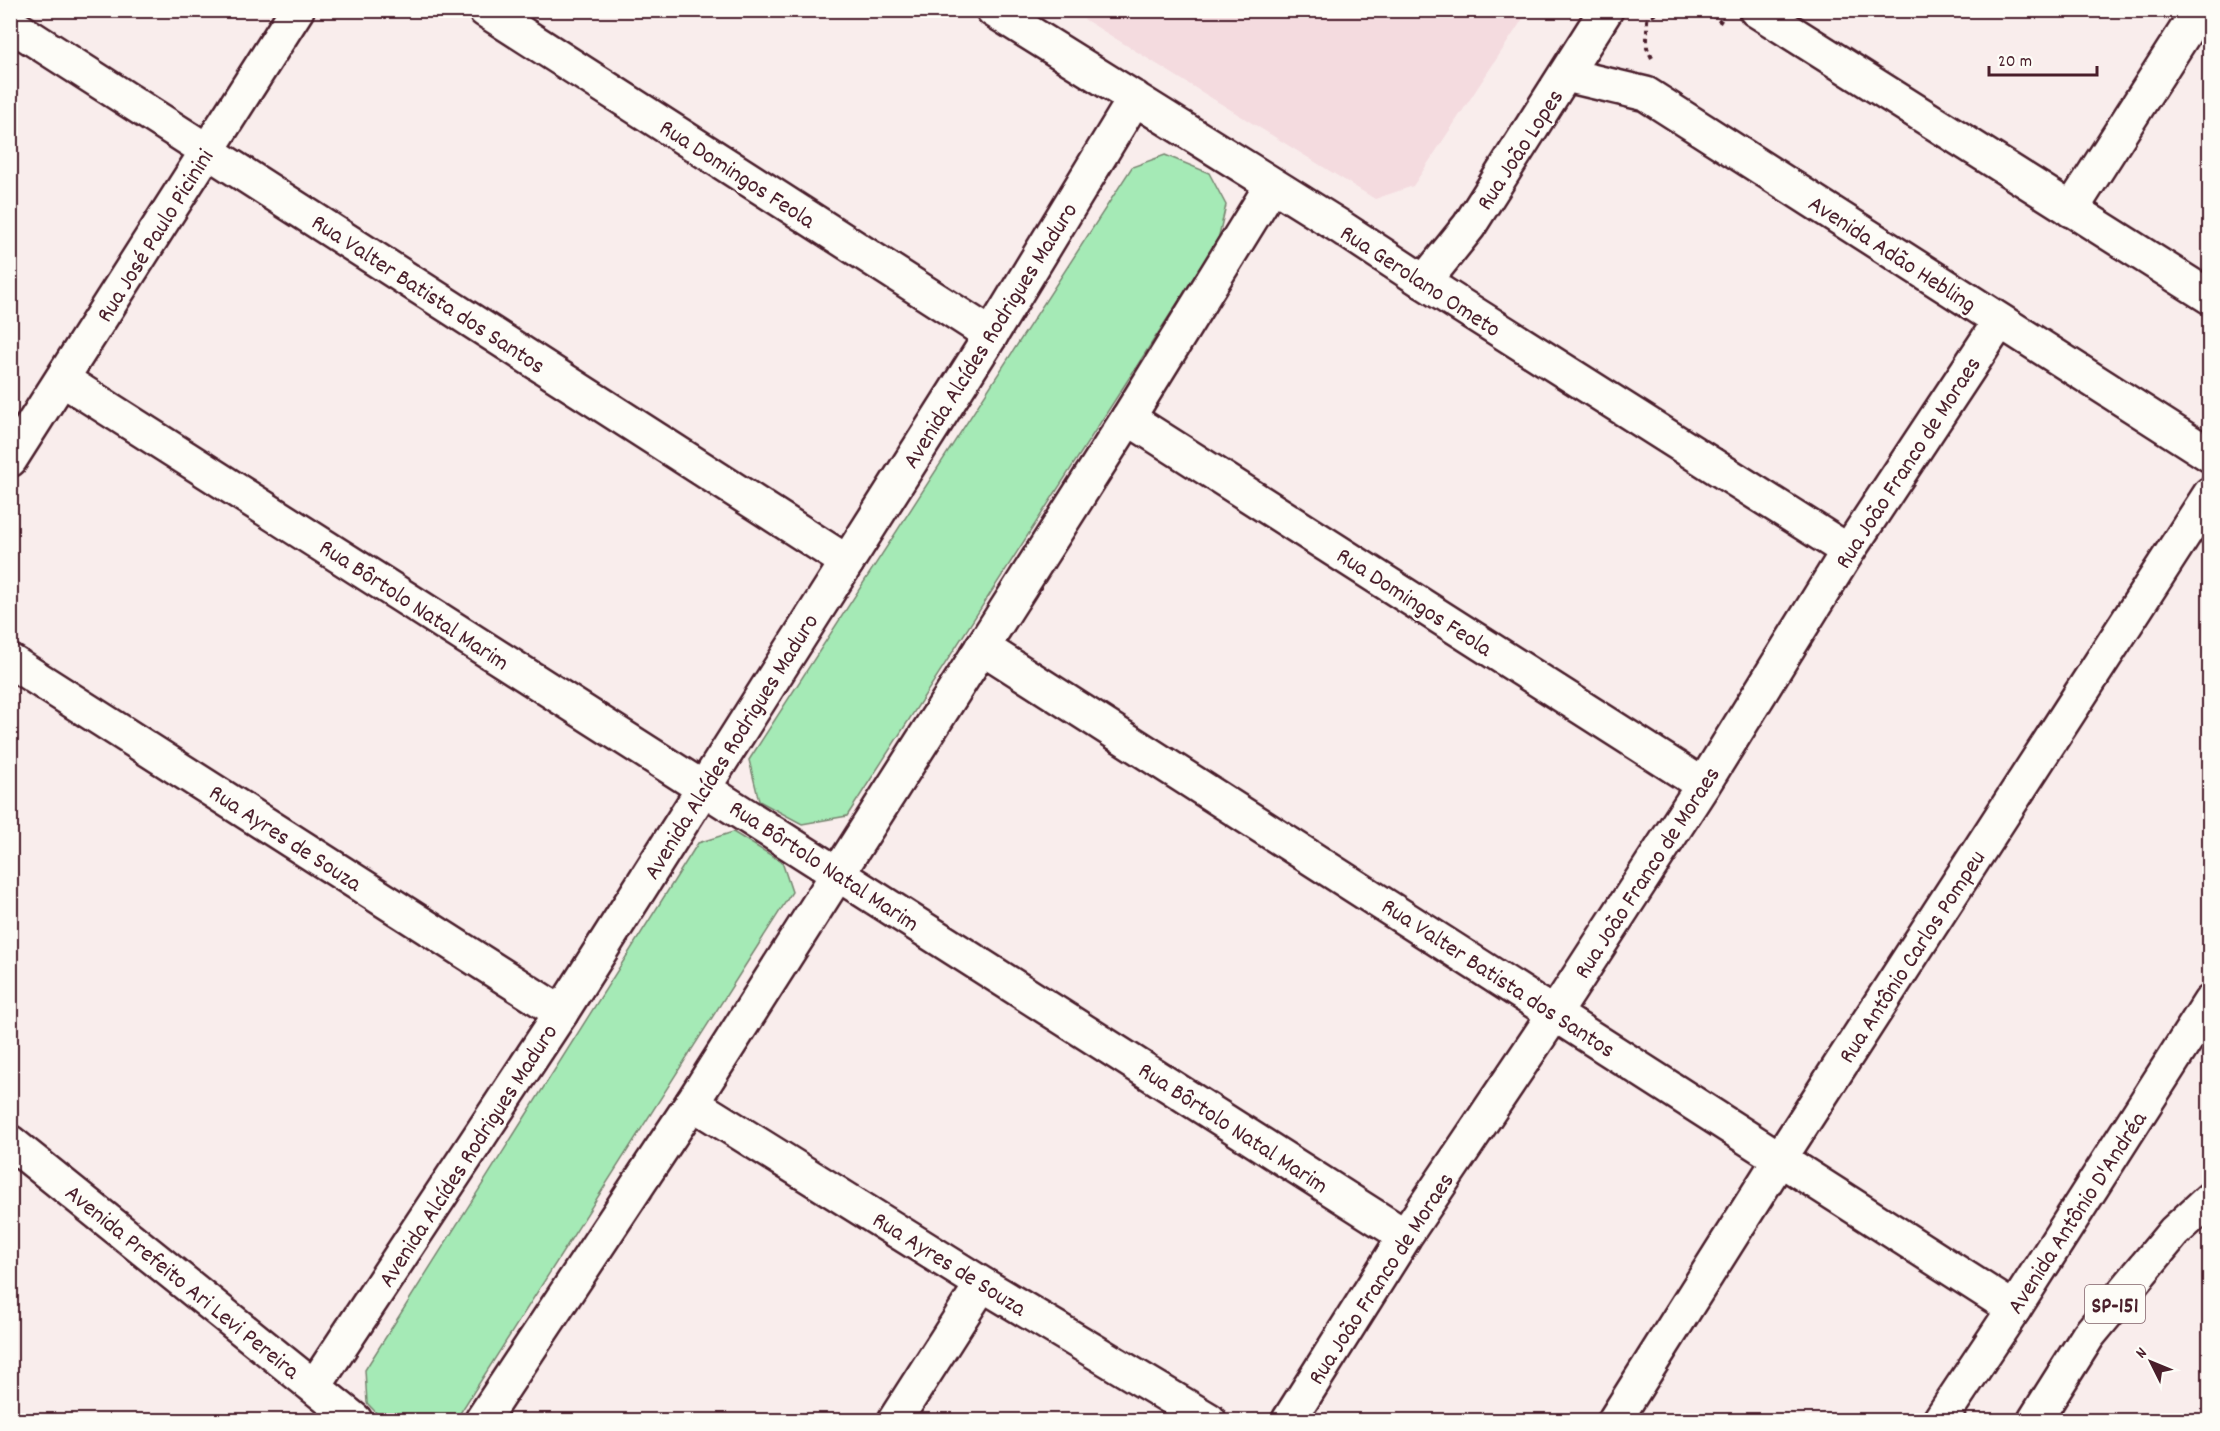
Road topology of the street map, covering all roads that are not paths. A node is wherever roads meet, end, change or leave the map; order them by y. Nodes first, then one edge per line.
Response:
1 (297, 10) edge
2 (485, 10) edge
3 (993, 10) edge
4 (1606, 10) edge
5 (1756, 10) edge
6 (2199, 10) edge
7 (10, 24) edge
8 (1566, 75) junction
9 (1135, 98) junction
10 (208, 150) junction
11 (1272, 185) junction
12 (2071, 210) junction
13 (1424, 282) junction
14 (2210, 297) edge
15 (2000, 321) junction
16 (991, 335) junction
17 (62, 379) junction
18 (1128, 418) junction
19 (2210, 455) edge
20 (10, 460) edge
21 (2210, 494) edge
22 (1848, 551) junction
23 (847, 562) junction
24 (982, 647) junction
25 (10, 661) edge
26 (1703, 784) junction
27 (704, 788) junction
28 (838, 874) junction
29 (2210, 1002) edge
30 (561, 1013) junction
31 (1555, 1013) junction
32 (692, 1103) junction
33 (10, 1142) edge
34 (1780, 1159) junction
35 (2210, 1199) edge
36 (1405, 1236) junction
37 (982, 1284) junction
38 (2014, 1309) junction
39 (314, 1387) junction
40 (355, 1420) edge
41 (482, 1420) edge
42 (896, 1420) edge
43 (1209, 1420) edge
44 (1289, 1420) edge
45 (1615, 1420) edge
46 (1940, 1420) edge
47 (2035, 1420) edge

1 - 10 street, Rua José Paulo Picinini
2 - 16 street, Rua Domingos Feola
3 - 9 street, Rua Gerolano Ometo
4 - 8 street, Rua João Lopes
5 - 12 street
6 - 12 street
7 - 10 street, Rua Valter Batista dos Santos
8 - 13 street, Rua João Lopes
8 - 15 street, Avenida Adão Hebling
9 - 11 street, Rua Gerolano Ometo
9 - 16 street, Avenida Alcídes Rodrigues Maduro
10 - 17 street, Rua José Paulo Picinini
10 - 23 street, Rua Valter Batista dos Santos
11 - 13 street, Rua Gerolano Ometo
11 - 18 street
12 - 14 street
13 - 22 street, Rua Gerolano Ometo
15 - 19 street, Avenida Adão Hebling
15 - 22 street, Rua João Franco de Moraes
16 - 23 street, Avenida Alcídes Rodrigues Maduro
17 - 20 street, Rua José Paulo Picinini
17 - 27 street, Rua Bôrtolo Natal Marim
18 - 24 street
18 - 26 street, Rua Domingos Feola
21 - 34 street, Rua Antônio Carlos Pompeu
22 - 26 street, Rua João Franco de Moraes
23 - 27 street, Avenida Alcídes Rodrigues Maduro
24 - 28 street
24 - 31 street, Rua Valter Batista dos Santos
25 - 30 street, Rua Ayres de Souza
26 - 31 street, Rua João Franco de Moraes
27 - 28 street, Rua Bôrtolo Natal Marim
27 - 30 street, Avenida Alcídes Rodrigues Maduro
28 - 32 street
28 - 36 street, Rua Bôrtolo Natal Marim
29 - 38 street, Avenida Antônio D'Andréa
30 - 39 street, Avenida Alcídes Rodrigues Maduro
31 - 34 street, Rua Valter Batista dos Santos
31 - 36 street, Rua João Franco de Moraes
32 - 37 street, Rua Ayres de Souza
32 - 41 street
33 - 39 street, Avenida Prefeito Ari Levi Pereira
34 - 38 street, Rua Valter Batista dos Santos
34 - 45 street, Rua Antônio Carlos Pompeu
35 - 47 street, SP-151
36 - 44 street, Rua João Franco de Moraes
37 - 42 street
37 - 43 street, Rua Ayres de Souza
38 - 46 street, Avenida Antônio D'Andréa
39 - 40 street, Avenida Prefeito Ari Levi Pereira

